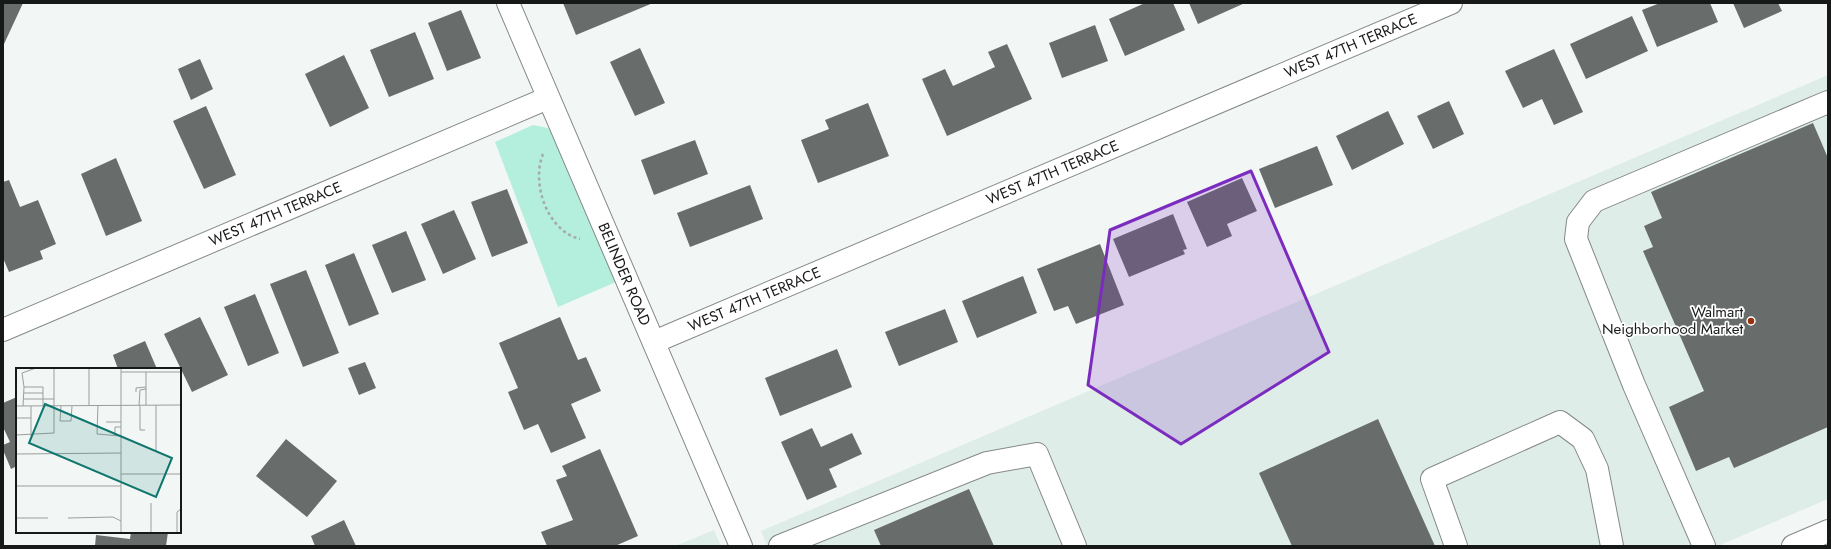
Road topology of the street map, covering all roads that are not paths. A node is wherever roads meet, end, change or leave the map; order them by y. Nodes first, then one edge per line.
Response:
1 (508, 3) edge
2 (1451, 3) edge
3 (548, 98) junction
4 (1828, 102) edge
5 (3, 330) edge
6 (654, 342) junction
7 (1828, 531) edge
8 (818, 539) edge
9 (741, 546) edge
10 (780, 546) edge
11 (1075, 546) edge
12 (1456, 546) edge
13 (1612, 546) edge
14 (1704, 546) edge
15 (1793, 546) edge

1 - 3 street, BELINDER ROAD
2 - 6 street, WEST 47TH TERRACE
3 - 5 street, WEST 47TH TERRACE
3 - 6 street, BELINDER ROAD
4 - 14 street
6 - 9 street, BELINDER ROAD
7 - 15 street
8 - 10 street
8 - 11 street
12 - 13 street

